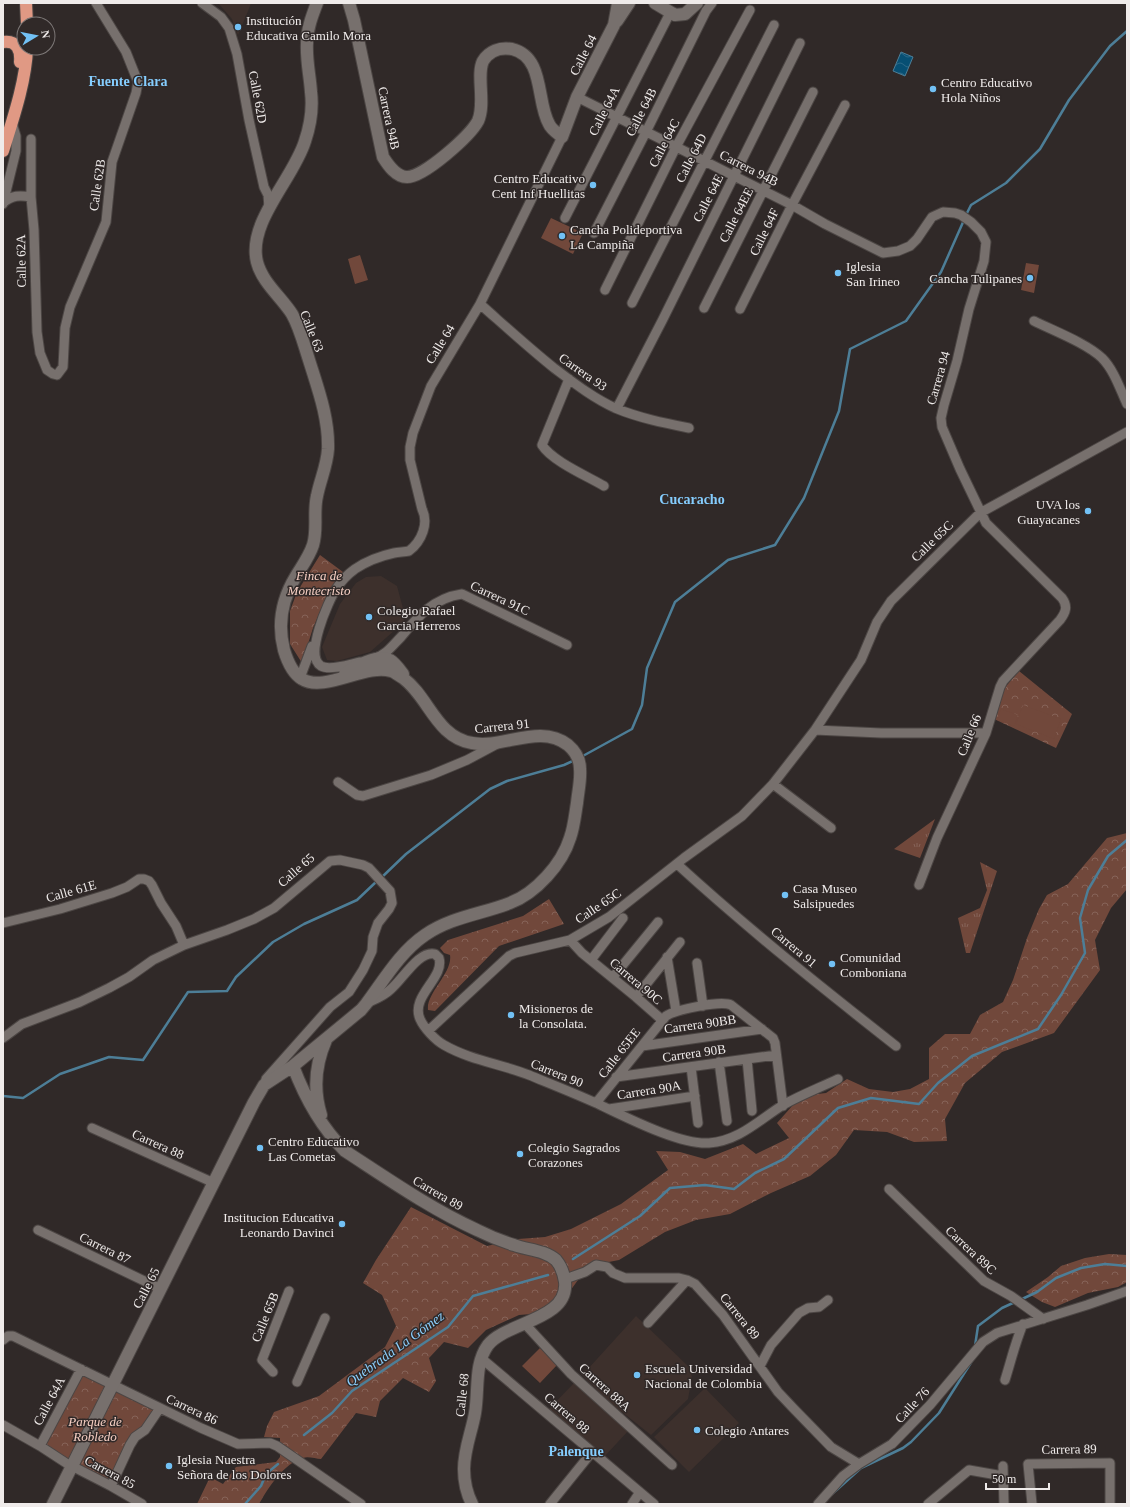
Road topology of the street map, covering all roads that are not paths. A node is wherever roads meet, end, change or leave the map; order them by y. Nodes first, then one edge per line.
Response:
1 (26, 3) edge
2 (96, 3) edge
3 (202, 3) edge
4 (317, 3) edge
5 (349, 3) edge
6 (352, 3) edge
7 (618, 3) edge
8 (629, 3) edge
9 (655, 3) edge
10 (697, 3) edge
11 (712, 3) edge
12 (750, 10) dead end
13 (27, 16) edge
14 (668, 17) dead end
15 (354, 20) junction
16 (614, 25) junction
17 (774, 25) dead end
18 (3, 42) edge
19 (800, 43) dead end
20 (27, 56) edge
21 (813, 92) dead end
22 (577, 97) junction
23 (17, 101) junction
24 (846, 105) dead end
25 (616, 117) junction
26 (12, 123) junction
27 (646, 132) junction
28 (562, 137) junction
29 (31, 139) dead end
30 (676, 147) junction
31 (3, 151) edge
32 (704, 161) junction
33 (733, 176) junction
34 (9, 179) junction
35 (763, 191) junction
36 (31, 197) junction
37 (3, 204) edge
38 (792, 205) junction
39 (269, 208) junction
40 (565, 218) dead end
41 (594, 233) dead end
42 (910, 246) joint
43 (605, 290) dead end
44 (632, 303) dead end
45 (480, 304) junction
46 (704, 308) dead end
47 (740, 309) dead end
48 (1034, 321) dead end
49 (57, 374) joint
50 (569, 379) junction
51 (1127, 404) edge
52 (617, 408) junction
53 (689, 428) dead end
54 (1127, 432) edge
55 (604, 486) dead end
56 (980, 513) junction
57 (1066, 610) joint
58 (319, 628) junction
59 (567, 645) dead end
60 (392, 648) junction
61 (369, 660) junction
62 (402, 672) junction
63 (300, 678) junction
64 (339, 678) junction
65 (411, 685) junction
66 (815, 730) junction
67 (986, 733) junction
68 (501, 742) junction
69 (580, 769) joint
70 (338, 782) dead end
71 (773, 784) junction
72 (832, 828) dead end
73 (677, 864) junction
74 (919, 885) dead end
75 (622, 918) dead end
76 (658, 922) dead end
77 (3, 923) edge
78 (570, 940) junction
79 (680, 942) dead end
80 (184, 945) junction
81 (667, 957) junction
82 (591, 960) junction
83 (697, 963) dead end
84 (612, 977) junction
85 (636, 997) junction
86 (366, 1004) junction
87 (703, 1006) junction
88 (676, 1011) junction
89 (661, 1019) junction
90 (762, 1029) junction
91 (428, 1030) junction
92 (328, 1037) junction
93 (3, 1038) edge
94 (642, 1046) junction
95 (896, 1046) dead end
96 (776, 1055) junction
97 (746, 1059) junction
98 (719, 1062) junction
99 (293, 1066) junction
100 (691, 1067) junction
101 (616, 1078) junction
102 (838, 1079) dead end
103 (264, 1085) junction
104 (694, 1096) junction
105 (596, 1103) junction
106 (783, 1106) junction
107 (608, 1109) junction
108 (752, 1111) dead end
109 (727, 1121) dead end
110 (698, 1123) dead end
111 (92, 1128) dead end
112 (326, 1130) junction
113 (214, 1183) junction
114 (889, 1189) dead end
115 (38, 1230) dead end
116 (564, 1275) junction
117 (687, 1280) junction
118 (161, 1289) junction
119 (290, 1291) dead end
120 (1127, 1291) edge
121 (828, 1300) dead end
122 (325, 1318) dead end
123 (1043, 1319) junction
124 (648, 1323) dead end
125 (525, 1324) junction
126 (1023, 1324) junction
127 (5, 1338) edge
128 (481, 1358) junction
129 (760, 1366) junction
130 (81, 1369) junction
131 (273, 1372) dead end
132 (1004, 1380) dead end
133 (297, 1382) dead end
134 (113, 1385) junction
135 (160, 1408) junction
136 (3, 1425) edge
137 (40, 1446) junction
138 (592, 1452) junction
139 (859, 1464) junction
140 (672, 1465) dead end
141 (1003, 1466) dead end
142 (73, 1467) junction
143 (1004, 1476) junction
144 (111, 1486) junction
145 (640, 1492) junction
146 (53, 1504) edge
147 (142, 1504) edge
148 (361, 1504) edge
149 (472, 1504) edge
150 (550, 1504) edge
151 (632, 1504) edge
152 (654, 1504) edge
153 (818, 1504) edge
154 (928, 1504) edge
155 (1004, 1504) edge
156 (1032, 1504) edge
157 (1110, 1504) edge

1 - 13 highway
2 - 49 street, Calle 62B
3 - 39 street, Calle 62D
4 - 39 main road, Calle 63
5 - 15 main road, Carrera 94B
6 - 15 main road
7 - 16 main road, Calle 64
8 - 16 main road
9 - 10 main road
11 - 27 street, Calle 64B
12 - 30 street, Calle 64C
14 - 25 street, Calle 64A
15 - 28 main road, Carrera 94B
16 - 22 main road, Calle 64
17 - 32 street, Calle 64D
18 - 23 highway
19 - 33 street, Calle 64E
20 - 23 highway
21 - 35 street, Calle 64EE
22 - 25 street, Carrera 94B
22 - 28 main road, Calle 64
23 - 26 highway
24 - 38 street, Calle 64F
25 - 27 street, Carrera 94B
25 - 40 street, Calle 64A
26 - 31 highway
26 - 34 street
27 - 30 street, Carrera 94B
27 - 41 street, Calle 64B
28 - 45 street, Calle 64
29 - 36 street, Calle 62A
30 - 32 street, Carrera 94B
30 - 43 street, Calle 64C
32 - 33 street, Carrera 94B
32 - 44 street, Calle 64D
33 - 35 street, Carrera 94B
33 - 52 street, Calle 64E
34 - 36 street
34 - 37 street
35 - 38 street, Carrera 94B
35 - 46 street, Calle 64EE
36 - 37 street
36 - 49 street, Calle 62A
38 - 42 street, Carrera 94B
38 - 47 street, Calle 64F
39 - 63 main road, Calle 63
42 - 56 street, Carrera 94
45 - 50 street, Carrera 93
45 - 58 street, Calle 64
48 - 51 street
50 - 52 street, Carrera 93
50 - 55 street
52 - 53 street, Carrera 93
54 - 56 street, Calle 65C
56 - 57 street, Carrera 94
56 - 66 street, Calle 65C
57 - 67 street, Calle 66
58 - 61 street, Calle 64
58 - 63 street
59 - 60 street, Carrera 91C
60 - 61 street
60 - 62 street
61 - 62 main road
61 - 64 main road
62 - 65 main road
63 - 64 main road, Carrera 91
64 - 65 main road, Carrera 91
65 - 68 main road, Carrera 91
66 - 67 street
66 - 71 street, Calle 65C
67 - 74 street, Calle 66
68 - 69 main road, Carrera 91
68 - 70 street
69 - 86 main road, Calle 65
71 - 72 street
71 - 73 street, Calle 65C
73 - 78 street, Calle 65C
73 - 95 street, Carrera 91
75 - 82 street
76 - 84 street
77 - 80 street, Calle 61E
78 - 82 street, Carrera 90C
78 - 91 street, Calle 65C
79 - 81 street
80 - 93 street, Calle 65
80 - 103 street, Calle 65
81 - 85 street
81 - 88 street
82 - 84 street, Carrera 90C
83 - 87 street
84 - 85 street, Carrera 90C
85 - 89 street, Carrera 90C
86 - 91 street, Carrera 90
86 - 92 main road, Calle 65
87 - 88 street, Carrera 90C
87 - 90 street, Carrera 90C
88 - 89 street, Carrera 90C
89 - 94 street, Calle 65EE
90 - 94 street, Carrera 90BB
90 - 96 street, Carrera 90C
91 - 105 street, Carrera 90
92 - 99 main road, Calle 65
92 - 112 main road, Carrera 89
94 - 101 street, Calle 65EE
96 - 97 street, Carrera 90B
96 - 106 street
97 - 98 street, Carrera 90B
97 - 108 street
98 - 100 street, Carrera 90B
98 - 109 street
99 - 103 main road, Calle 65
99 - 112 main road, Carrera 89
100 - 101 street, Carrera 90B
100 - 104 street
101 - 105 street, Calle 65EE
102 - 106 street, Carrera 90
103 - 113 main road, Calle 65
104 - 107 street, Carrera 90A
104 - 110 street
105 - 107 street, Carrera 90
106 - 107 street, Carrera 90
111 - 113 street, Carrera 88
112 - 116 main road, Carrera 89
113 - 118 main road, Calle 65
114 - 123 street, Carrera 89C
115 - 118 street, Carrera 87
116 - 117 street
116 - 125 main road, Calle 68
117 - 124 street
117 - 129 street, Carrera 89
118 - 134 main road, Calle 65
119 - 131 street, Calle 65B
120 - 123 street, Calle 76
121 - 129 street
122 - 133 street
123 - 126 street, Calle 76
125 - 128 main road, Calle 68
125 - 140 street, Carrera 88A
126 - 132 street
126 - 139 street, Calle 76
127 - 130 street, Carrera 86
128 - 138 street, Carrera 88
128 - 149 main road, Calle 68
129 - 139 street, Carrera 89
130 - 134 street, Carrera 86
130 - 137 street, Calle 64A
134 - 135 street, Carrera 86
134 - 142 main road, Calle 65
135 - 144 street
135 - 148 street, Carrera 86
136 - 137 street, Carrera 85
137 - 142 street, Carrera 85
138 - 145 street, Carrera 88
138 - 150 street
139 - 153 street, Calle 76
141 - 143 street
142 - 144 street, Carrera 85
142 - 146 main road, Calle 65
143 - 154 street
143 - 155 street
144 - 147 street, Carrera 85
145 - 151 street
145 - 152 street, Carrera 88
156 - 157 street, Carrera 89

